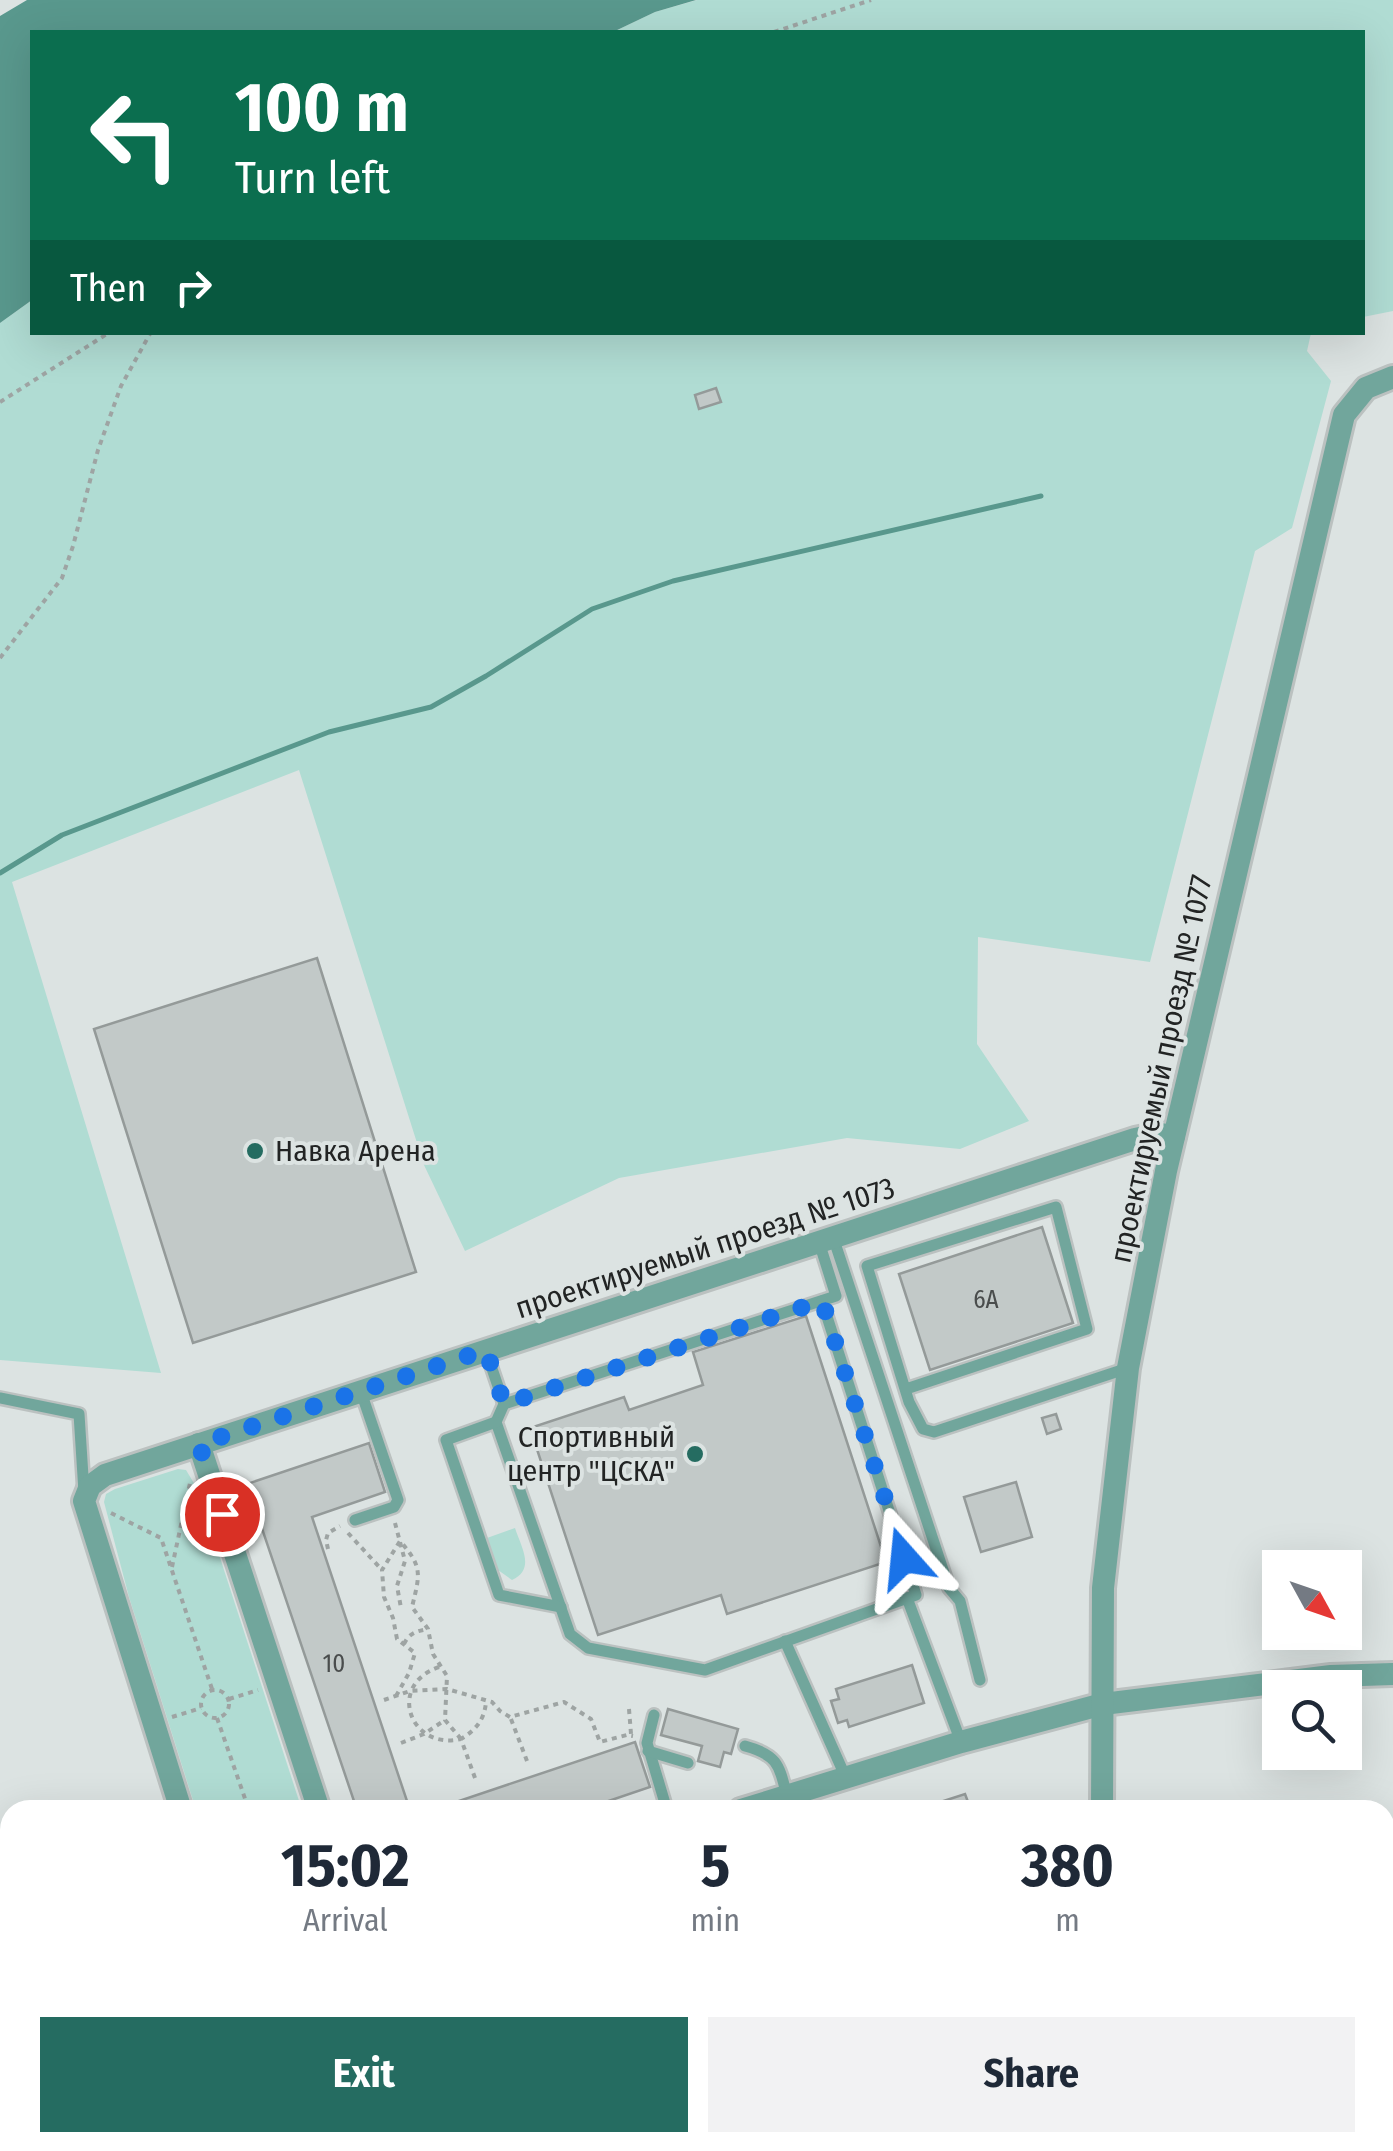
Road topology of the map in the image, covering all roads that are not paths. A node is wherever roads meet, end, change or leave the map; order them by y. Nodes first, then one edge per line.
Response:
1 (1393, 377) edge
2 (1174, 1136) junction
3 (826, 1240) junction
4 (822, 1301) junction
5 (486, 1350) junction
6 (1128, 1368) junction
7 (906, 1389) junction
8 (360, 1392) junction
9 (0, 1398) edge
10 (504, 1404) junction
11 (496, 1422) junction
12 (199, 1444) junction
13 (93, 1507) junction
14 (355, 1520) dead end
15 (908, 1598) junction
16 (561, 1606) junction
17 (785, 1641) junction
18 (1393, 1674) edge
19 (980, 1680) dead end
20 (1103, 1704) junction
21 (654, 1715) dead end
22 (961, 1742) junction
23 (745, 1746) dead end
24 (647, 1747) junction
25 (688, 1762) dead end
26 (846, 1778) junction
27 (787, 1796) junction
28 (177, 1800) edge
29 (317, 1800) edge
30 (665, 1800) edge
31 (774, 1800) edge
32 (1102, 1800) edge

1 - 2 street, проектируемый проезд № 1077
2 - 3 street, проектируемый проезд № 1073
2 - 6 street, проектируемый проезд № 1077
3 - 4 lane
3 - 5 street, проектируемый проезд № 1073
3 - 19 lane
4 - 10 lane
4 - 15 lane
5 - 8 street, проектируемый проезд № 1073
5 - 10 lane
6 - 7 lane
6 - 20 street, проектируемый проезд № 1077
7 - 7 lane
8 - 12 street, проектируемый проезд № 1073
8 - 14 lane
9 - 13 lane
10 - 11 lane
11 - 16 lane
11 - 16 lane
12 - 13 street, проектируемый проезд № 1073
12 - 29 street
13 - 28 street
15 - 17 lane
15 - 22 lane
16 - 17 lane
17 - 26 lane
18 - 20 street
20 - 22 street
20 - 32 street, проектируемый проезд № 1077
21 - 24 lane
22 - 26 street
23 - 27 lane
24 - 25 lane
24 - 30 lane
26 - 27 street
27 - 31 street

